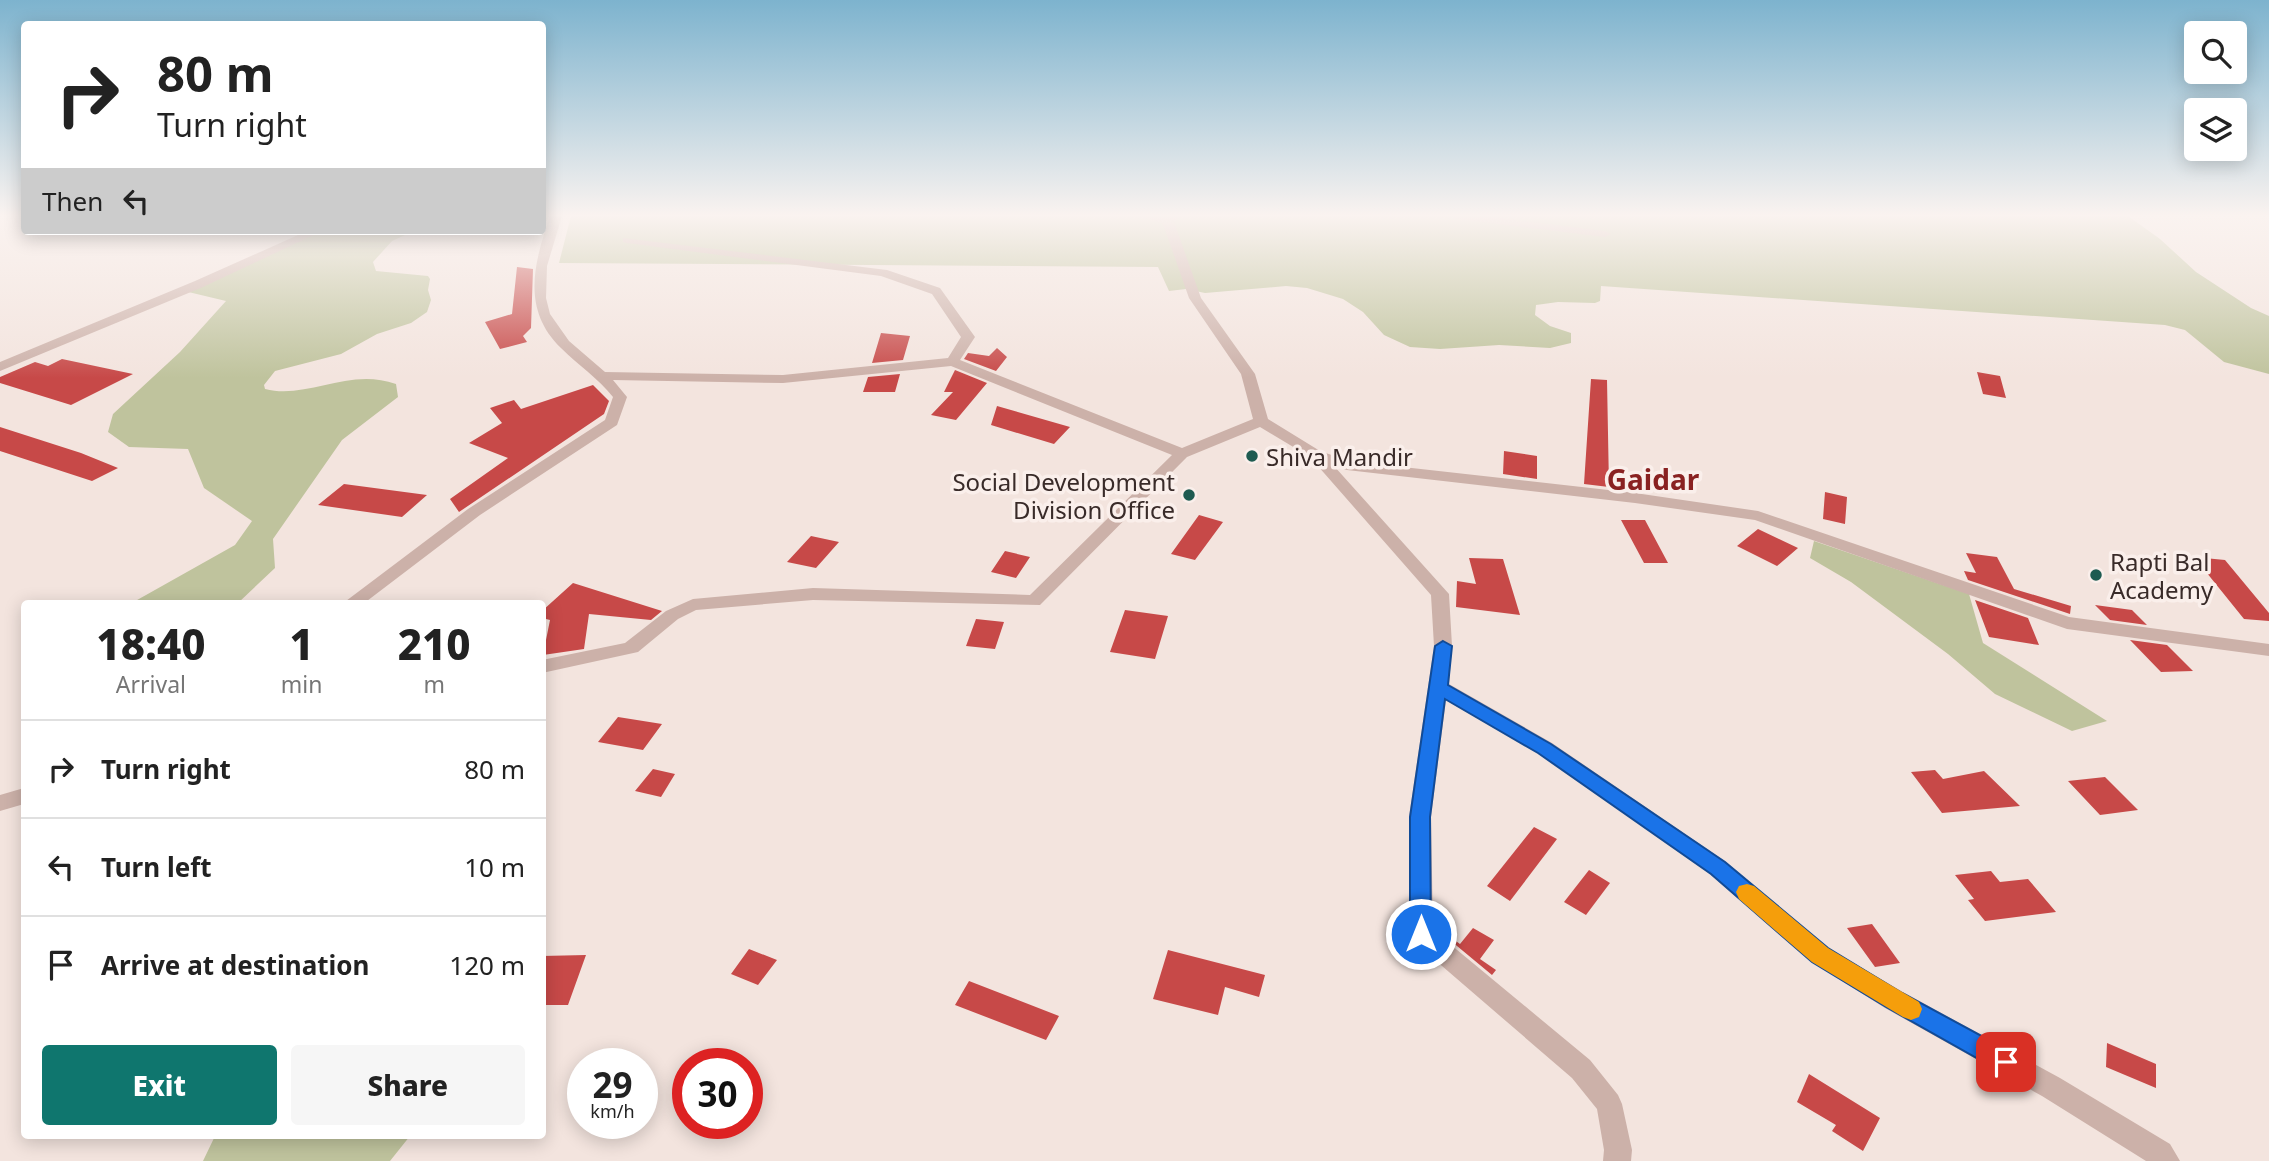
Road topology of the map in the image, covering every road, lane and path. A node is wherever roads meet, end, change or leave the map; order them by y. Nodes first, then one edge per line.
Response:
1 (230, 270) edge
2 (538, 270) edge
3 (868, 270) edge
4 (1186, 270) edge
5 (952, 362) junction
6 (0, 367) edge
7 (604, 376) junction
8 (1261, 421) junction
9 (1182, 454) junction
10 (1315, 454) junction
11 (356, 600) edge
12 (1443, 646) junction
13 (2269, 650) edge
14 (546, 666) edge
15 (21, 797) edge
16 (0, 803) edge
17 (1617, 1161) edge
18 (2166, 1161) edge

1 - 6 street
2 - 7 street
3 - 5 street
4 - 8 street
5 - 7 street
5 - 9 street
7 - 11 street
8 - 9 street
8 - 10 street
9 - 14 street
10 - 12 street
10 - 13 street
12 - 17 street
12 - 18 street
15 - 16 street

